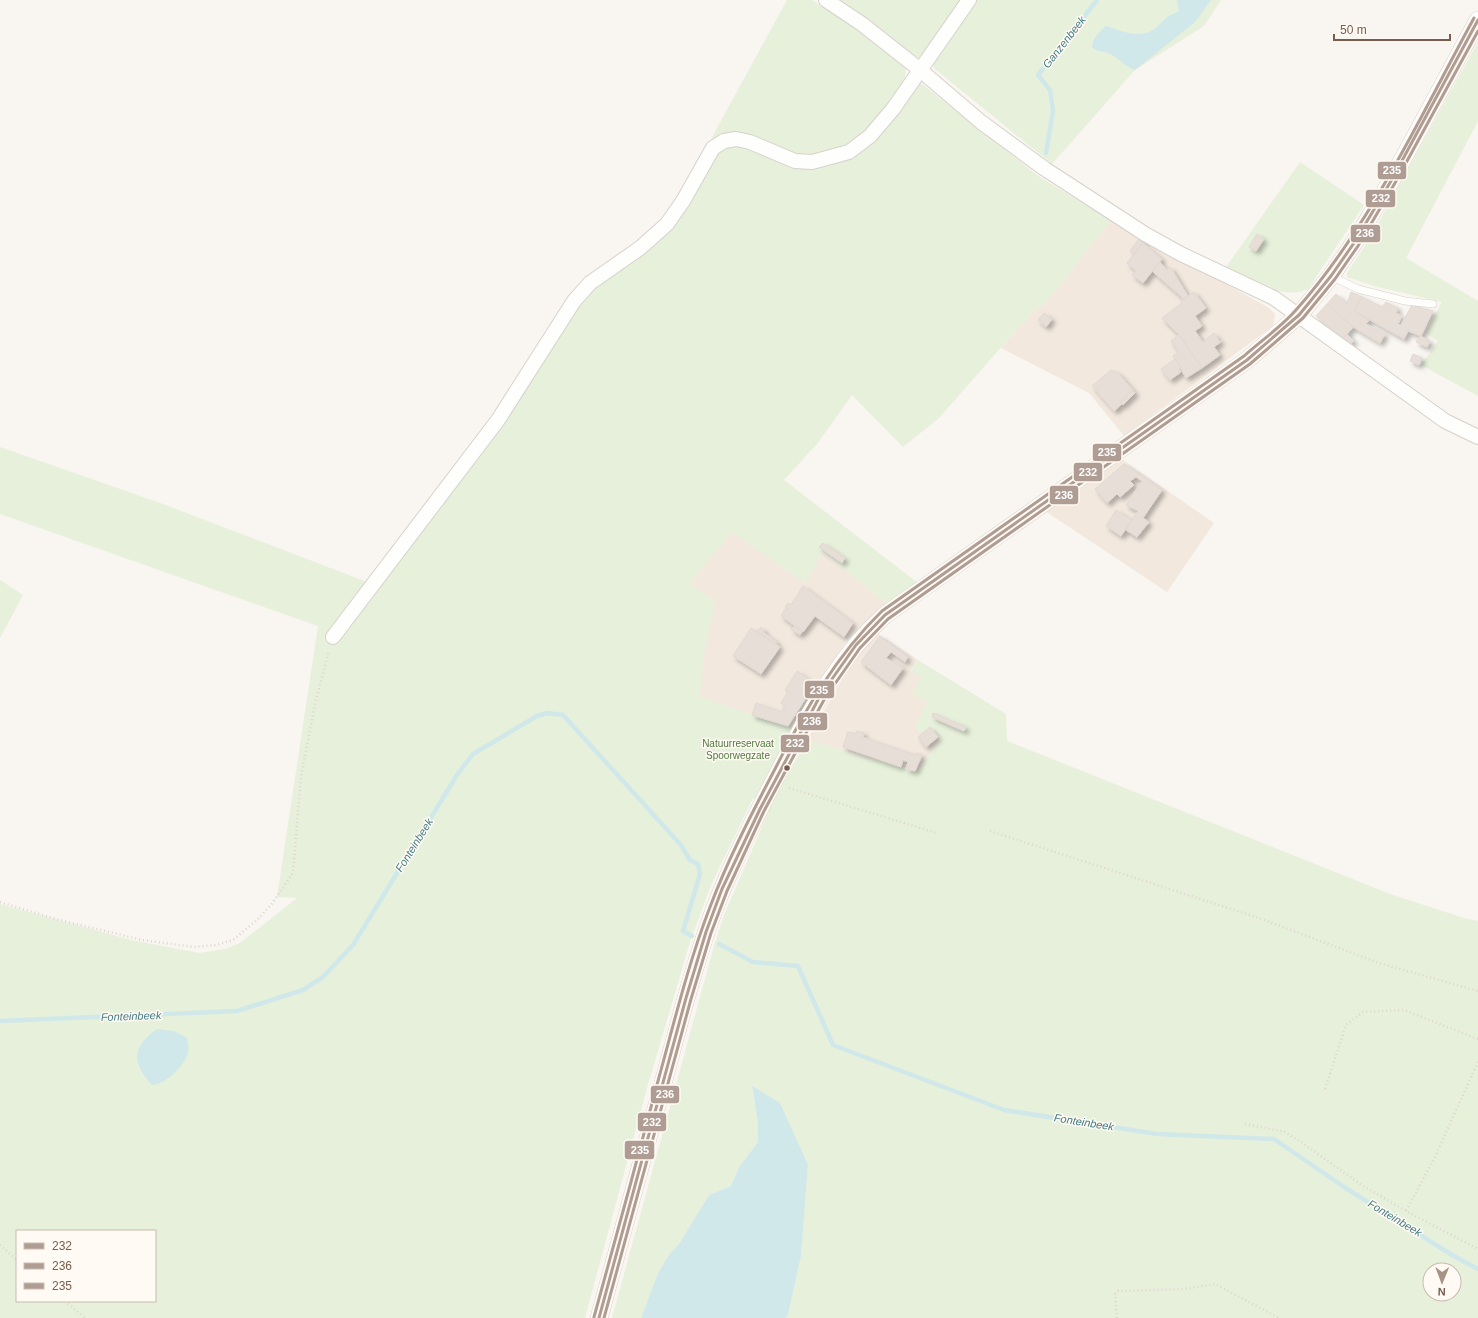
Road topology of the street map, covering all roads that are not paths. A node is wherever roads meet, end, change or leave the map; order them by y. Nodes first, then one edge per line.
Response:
1 (826, 0) edge
2 (969, 0) edge
3 (1478, 20) edge
4 (919, 69) junction
5 (1331, 276) junction
6 (1433, 304) dead end
7 (1299, 315) junction
8 (1478, 437) edge
9 (333, 637) road end
10 (599, 1318) edge

1 - 4 street
2 - 4 street
3 - 5 street
4 - 7 street
4 - 9 street
5 - 6 lane
5 - 7 street
7 - 8 street
7 - 10 street

